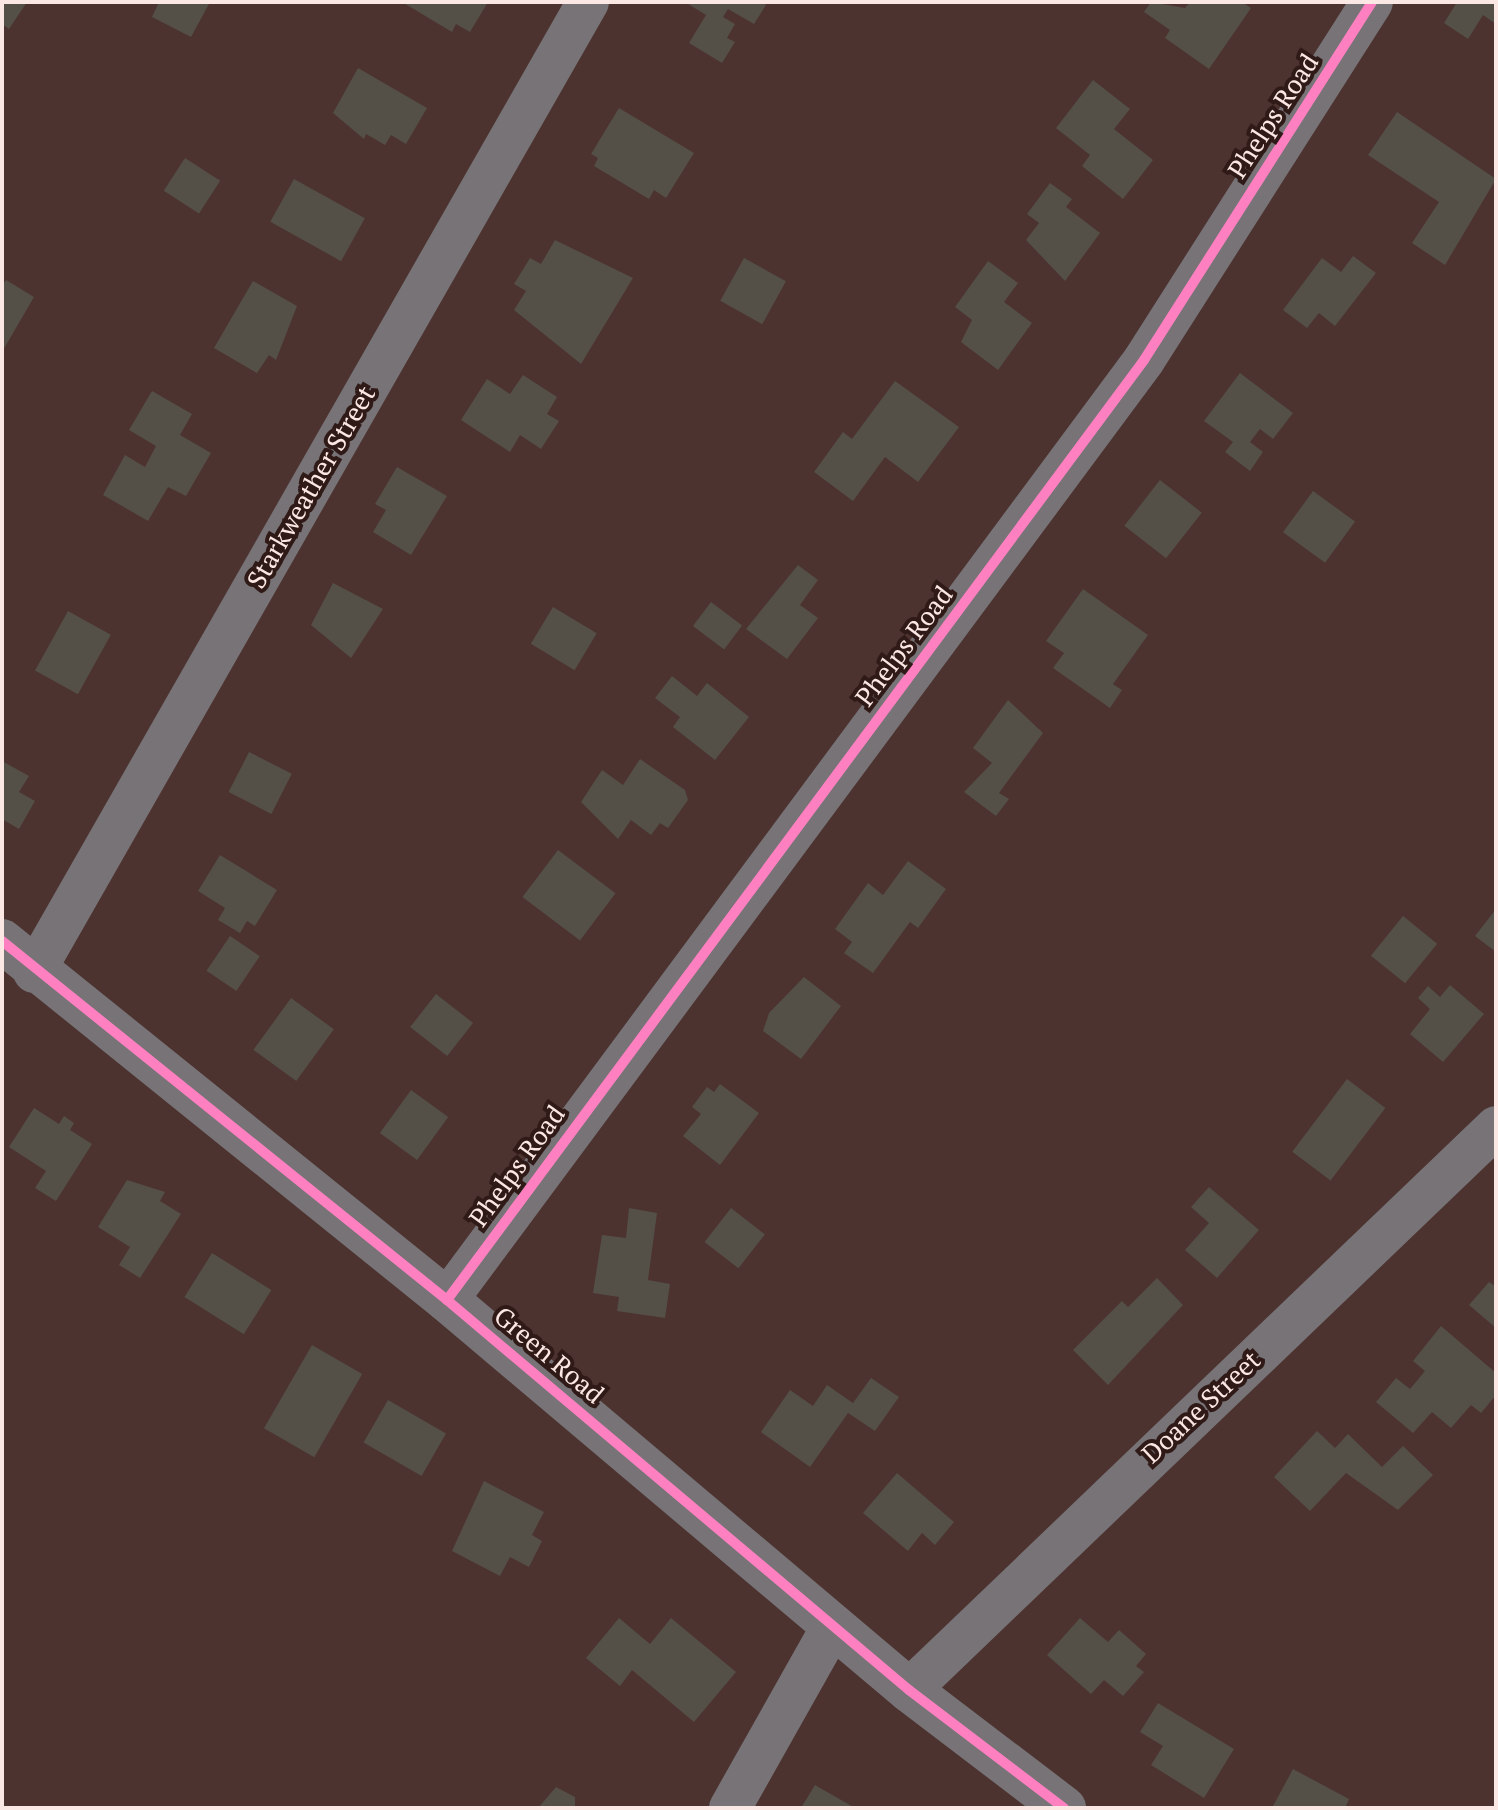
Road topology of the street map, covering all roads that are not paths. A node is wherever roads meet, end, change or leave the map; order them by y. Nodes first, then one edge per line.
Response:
1 (588, 2) edge
2 (1372, 2) edge
3 (2, 941) edge
4 (34, 972) junction
5 (1496, 1127) edge
6 (447, 1300) junction
7 (833, 1625) junction
8 (909, 1690) junction
9 (730, 1808) edge
10 (1064, 1808) edge

1 - 4 street, Starkweather Street
2 - 6 street, Phelps Road
3 - 4 street, Green Road
4 - 6 street, Green Road
5 - 8 street, Doane Street
6 - 7 street, Green Road
7 - 8 street, Green Road
7 - 9 street
8 - 10 street, Green Road

